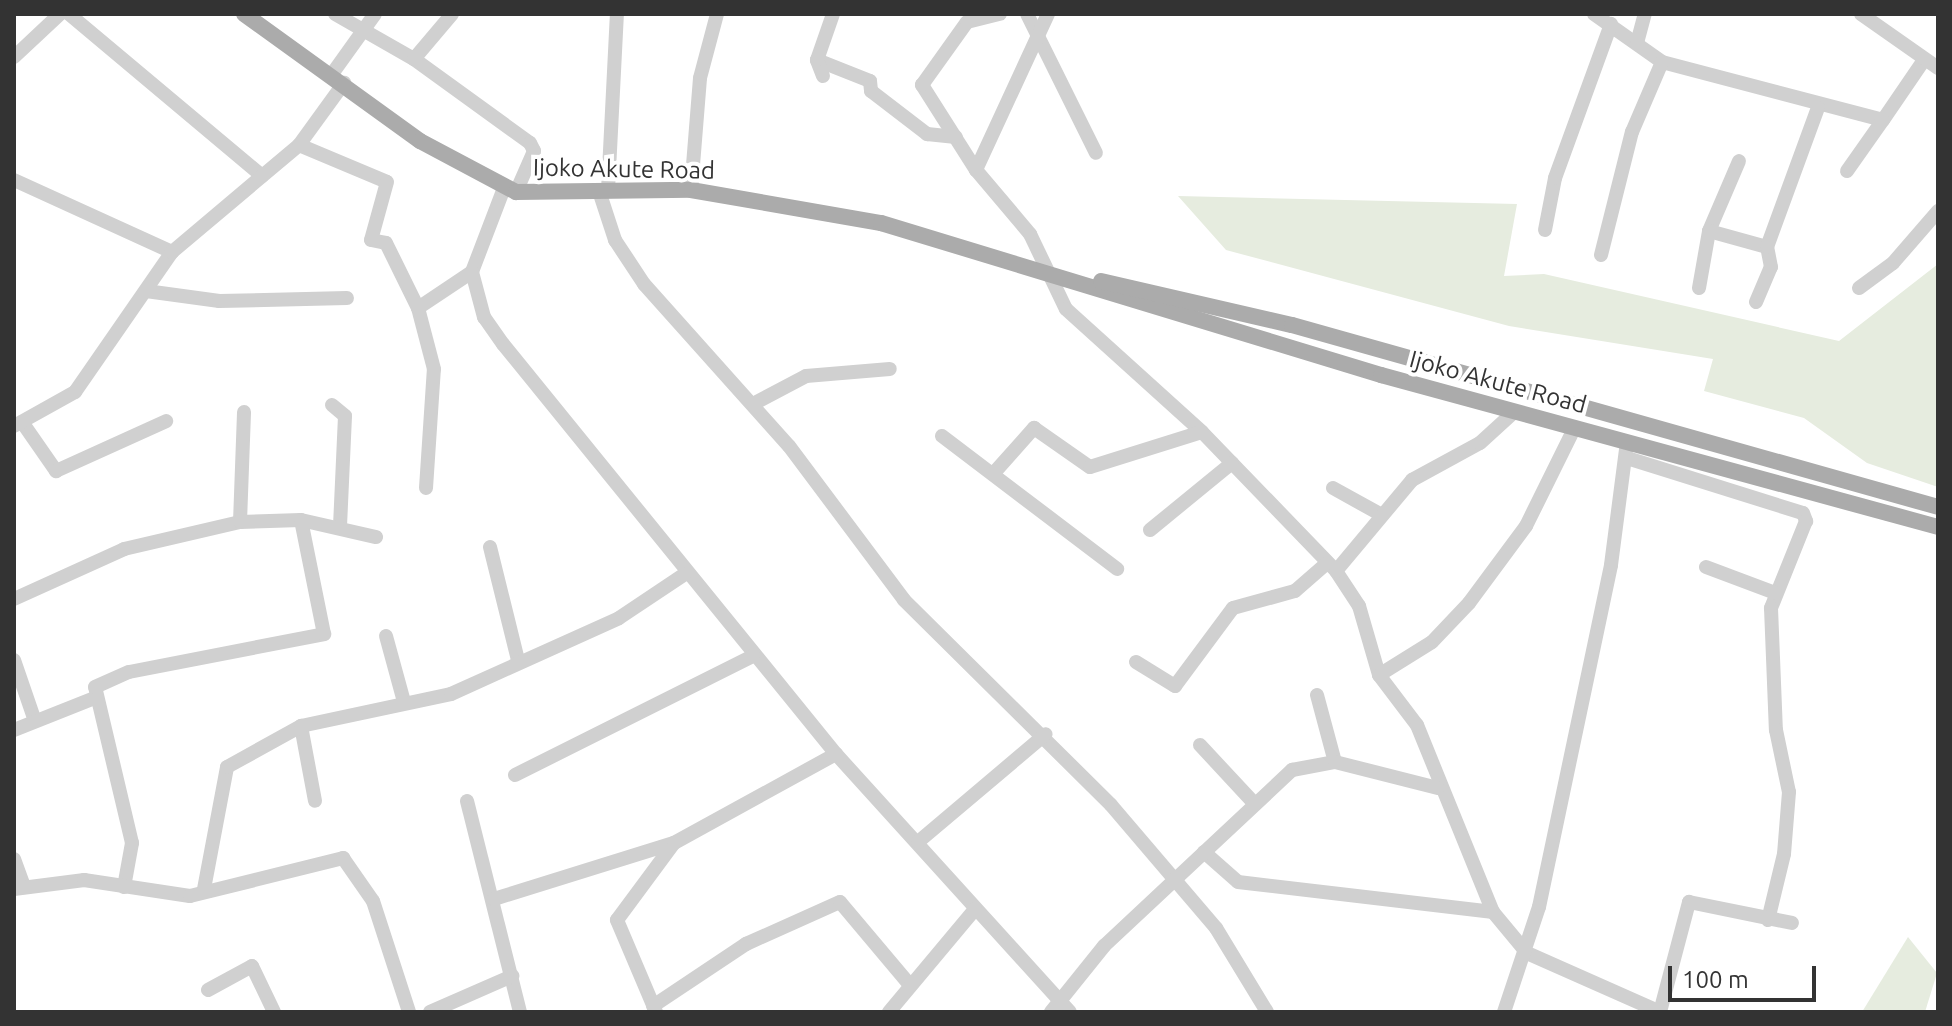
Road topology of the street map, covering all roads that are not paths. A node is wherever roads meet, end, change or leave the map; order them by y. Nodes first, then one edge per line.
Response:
1 (60, 14) edge
2 (69, 14) edge
3 (96, 14) edge
4 (244, 14) edge
5 (335, 14) edge
6 (375, 14) edge
7 (452, 14) edge
8 (617, 14) edge
9 (717, 14) edge
10 (833, 14) edge
11 (1000, 14) edge
12 (1027, 14) edge
13 (1048, 14) edge
14 (1594, 14) edge
15 (1645, 14) edge
16 (1861, 14) edge
17 (963, 18) edge
18 (1611, 24) junction
19 (88, 28) junction
20 (365, 30) junction
21 (1038, 39) junction
22 (1637, 43) junction
23 (14, 57) edge
24 (414, 59) junction
25 (817, 60) junction
26 (1924, 60) junction
27 (1662, 62) junction
28 (1938, 68) edge
29 (823, 76) dead end
30 (338, 78) junction
31 (1818, 108) junction
32 (1883, 120) junction
33 (956, 137) junction
34 (299, 145) junction
35 (1096, 153) dead end
36 (1739, 161) dead end
37 (976, 170) junction
38 (1847, 171) dead end
39 (262, 176) junction
40 (14, 180) edge
41 (510, 190) junction
42 (603, 190) junction
43 (691, 190) junction
44 (1938, 211) edge
45 (1545, 230) dead end
46 (1709, 231) junction
47 (1767, 247) junction
48 (172, 252) junction
49 (1601, 255) dead end
50 (472, 272) junction
51 (1048, 272) junction
52 (1699, 288) dead end
53 (1859, 288) dead end
54 (146, 291) junction
55 (347, 298) dead end
56 (1756, 302) dead end
57 (418, 308) junction
58 (890, 369) dead end
59 (753, 404) junction
60 (332, 405) dead end
61 (244, 412) dead end
62 (1514, 412) junction
63 (166, 421) dead end
64 (18, 424) edge
65 (1575, 427) junction
66 (1202, 432) junction
67 (942, 436) dead end
68 (1626, 450) junction
69 (1232, 463) junction
70 (993, 474) junction
71 (426, 488) dead end
72 (1333, 488) dead end
73 (1938, 507) edge
74 (1380, 514) junction
75 (301, 520) junction
76 (240, 522) junction
77 (1938, 527) edge
78 (340, 528) junction
79 (1150, 530) dead end
80 (376, 537) dead end
81 (490, 547) dead end
82 (1331, 567) junction
83 (1706, 567) dead end
84 (1117, 569) dead end
85 (685, 574) junction
86 (1775, 593) junction
87 (15, 595) edge
88 (386, 636) dead end
89 (753, 656) junction
90 (14, 660) edge
91 (518, 660) junction
92 (1136, 662) dead end
93 (1379, 675) junction
94 (1317, 695) dead end
95 (92, 699) junction
96 (404, 702) junction
97 (34, 718) junction
98 (301, 726) junction
99 (14, 730) edge
100 (1046, 734) junction
101 (1200, 745) dead end
102 (836, 754) junction
103 (1335, 762) junction
104 (515, 775) dead end
105 (1438, 788) junction
106 (315, 801) dead end
107 (467, 801) dead end
108 (1253, 802) junction
109 (918, 842) junction
110 (674, 843) junction
111 (1204, 852) junction
112 (14, 859) edge
113 (1173, 880) junction
114 (124, 887) junction
115 (19, 888) edge
116 (204, 889) junction
117 (494, 899) junction
118 (975, 909) junction
119 (1493, 912) junction
120 (1768, 920) junction
121 (1792, 923) dead end
122 (1527, 953) junction
123 (512, 976) junction
124 (910, 985) junction
125 (208, 990) dead end
126 (1060, 1008) edge
127 (654, 1009) edge
128 (274, 1012) edge
129 (409, 1012) edge
130 (430, 1012) edge
131 (520, 1012) edge
132 (889, 1012) edge
133 (1267, 1012) edge
134 (1504, 1012) edge

1 - 23 street
2 - 19 street
3 - 19 street
4 - 30 main road, Ijoko Akute Road
5 - 20 street
6 - 20 street
7 - 24 street
8 - 42 street
9 - 43 street
10 - 25 street
11 - 17 street
12 - 21 street
13 - 21 street
14 - 18 street
15 - 22 street
16 - 26 street
17 - 33 street
18 - 22 street
18 - 45 street
19 - 39 street
20 - 24 street
20 - 30 street
21 - 35 street
21 - 37 street
22 - 27 street
24 - 41 street
25 - 29 street
25 - 33 street
26 - 28 street
26 - 32 street
27 - 31 street
27 - 49 street
30 - 34 street
30 - 41 main road, Ijoko Akute Road
31 - 32 street
31 - 47 street
32 - 38 street
33 - 37 street
34 - 39 street
34 - 57 street
36 - 46 street
37 - 51 street
39 - 48 street
40 - 48 street
41 - 42 main road, Ijoko Akute Road
41 - 50 street
42 - 43 main road, Ijoko Akute Road
42 - 59 street
43 - 51 main road, Ijoko Akute Road
44 - 53 street
46 - 47 street
46 - 52 street
47 - 56 street
48 - 54 street
50 - 57 street
50 - 85 street
51 - 62 main road, Ijoko Akute Road
51 - 66 street
51 - 73 main road, Ijoko Akute Road
54 - 55 street
54 - 64 street
57 - 71 street
58 - 59 street
59 - 100 street
60 - 78 street
61 - 76 street
62 - 65 main road, Ijoko Akute Road
62 - 74 street
63 - 64 street
65 - 68 main road, Ijoko Akute Road
65 - 93 street
66 - 69 street
66 - 70 street
67 - 70 street
68 - 77 main road, Ijoko Akute Road
68 - 86 street
68 - 122 street
69 - 79 street
69 - 82 street
70 - 84 street
72 - 74 street
74 - 82 street
75 - 76 street
75 - 78 street
75 - 95 street
76 - 87 street
78 - 80 street
81 - 91 street
82 - 92 street
82 - 93 street
83 - 86 street
85 - 89 street
85 - 91 street
86 - 120 street
88 - 96 street
89 - 102 street
89 - 104 street
90 - 97 street
91 - 96 street
93 - 105 street
94 - 103 street
95 - 97 street
95 - 114 street
96 - 98 street
97 - 99 street
98 - 106 street
98 - 116 street
100 - 109 street
100 - 113 street
101 - 108 street
102 - 109 street
102 - 110 street
103 - 105 street
103 - 108 street
105 - 119 street
107 - 117 street
108 - 111 street
109 - 118 street
110 - 117 street
110 - 127 street
111 - 113 street
111 - 119 street
112 - 115 street
113 - 126 street
113 - 133 street
114 - 115 street
114 - 116 street
116 - 129 street
117 - 123 street
118 - 124 street
118 - 126 street
119 - 122 street
120 - 121 street
120 - 122 street
122 - 134 street
123 - 130 street
123 - 131 street
124 - 127 street
124 - 132 street
125 - 128 street

